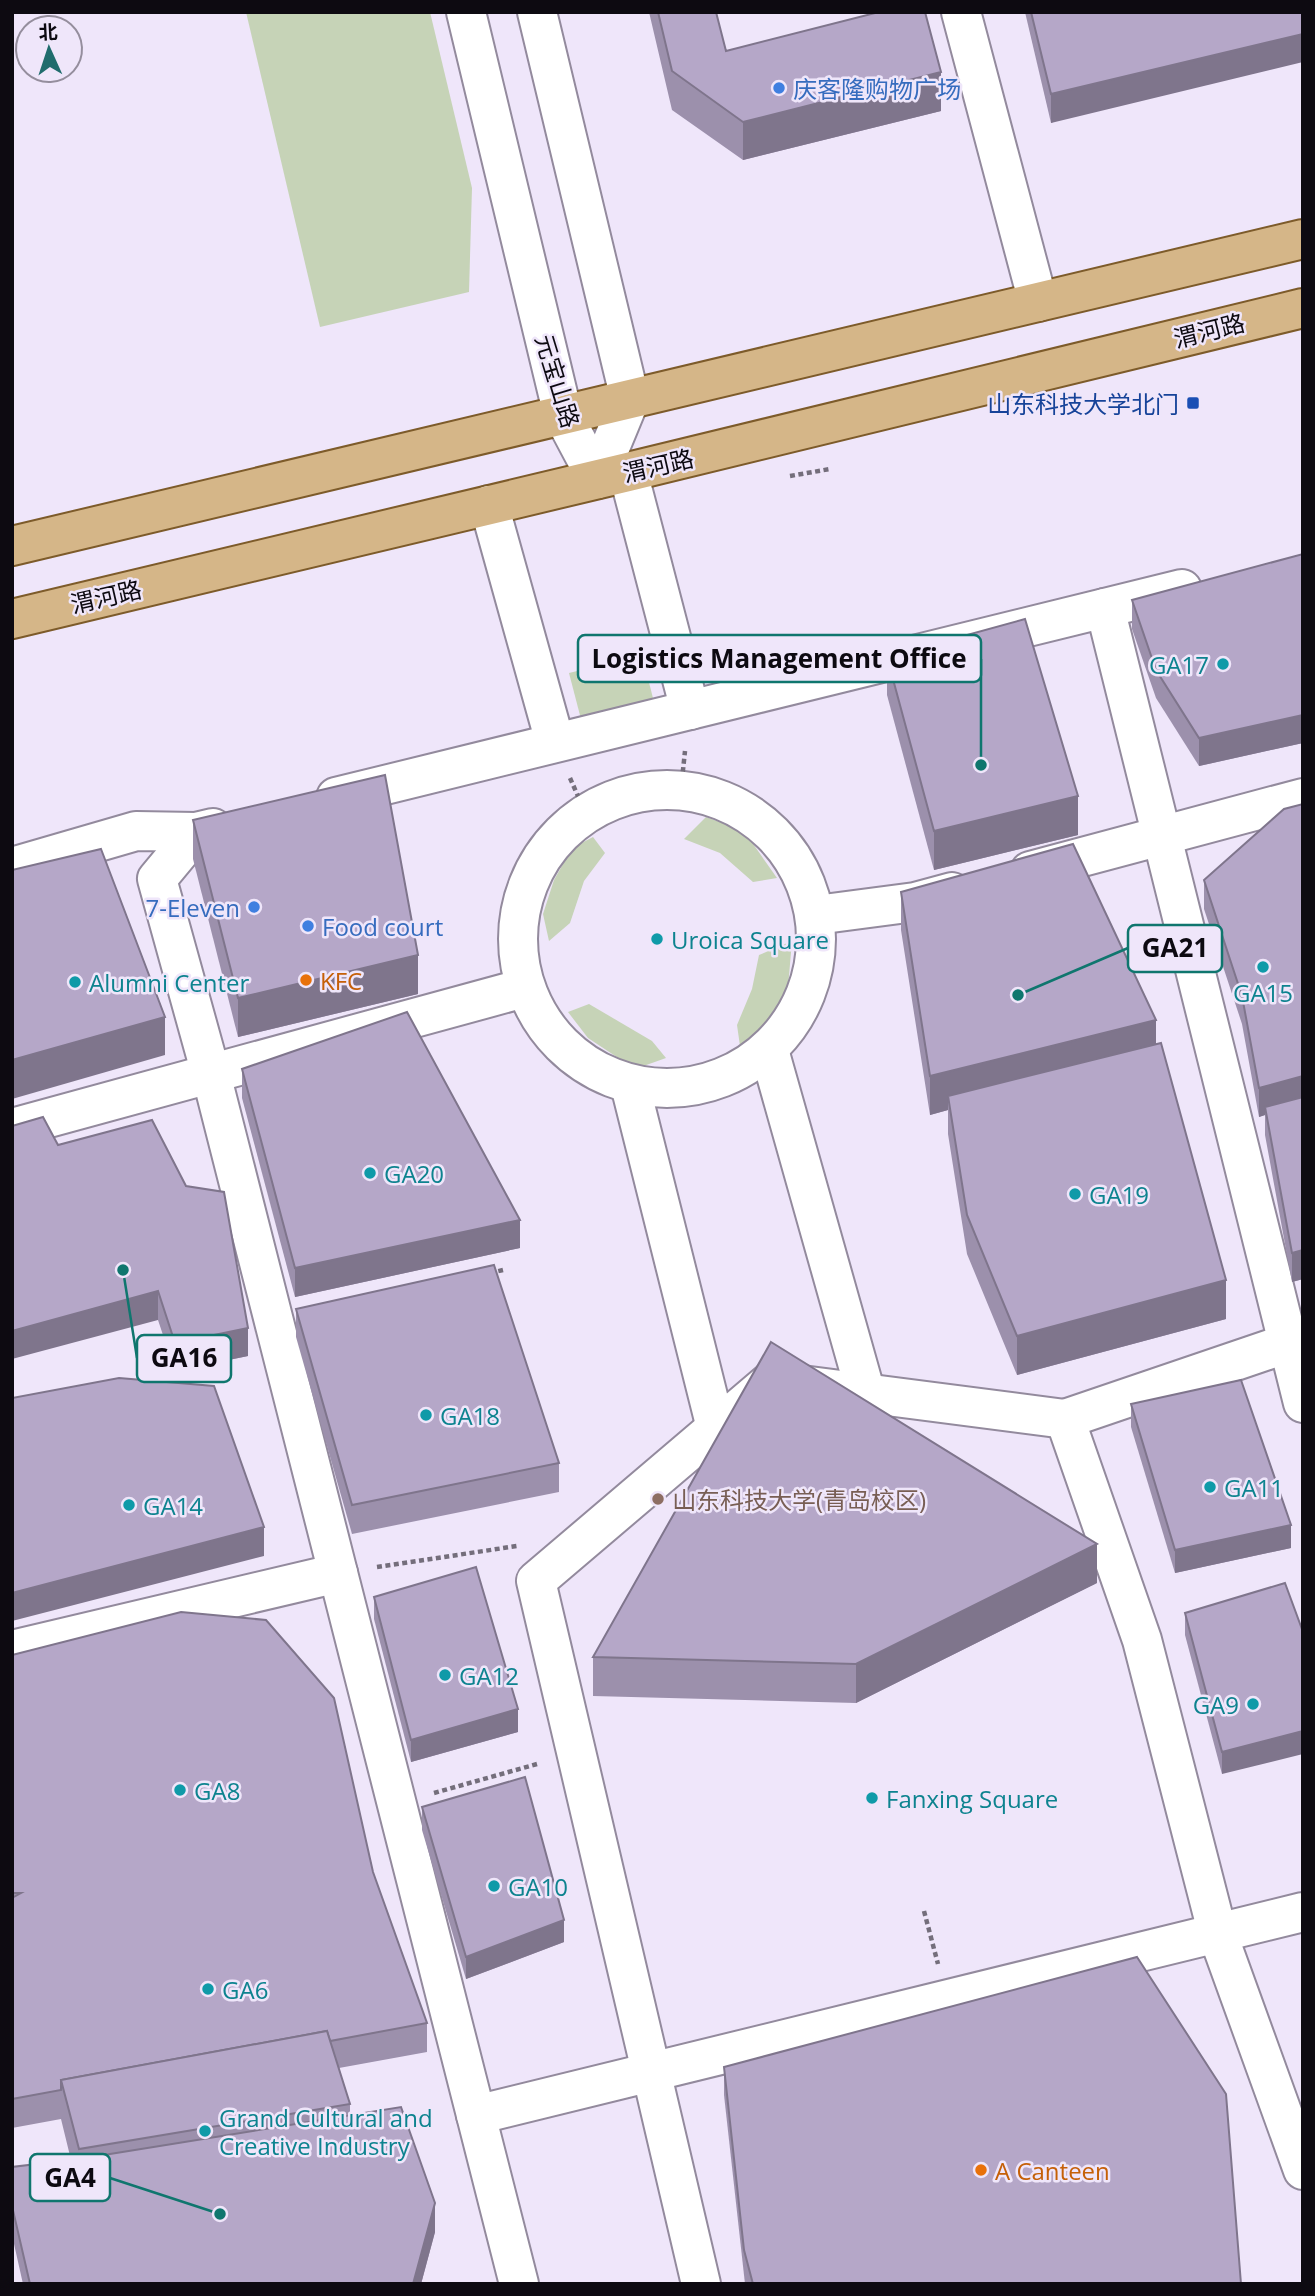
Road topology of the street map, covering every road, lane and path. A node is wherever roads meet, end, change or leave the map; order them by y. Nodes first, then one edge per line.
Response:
1 (466, 12) edge
2 (537, 12) edge
3 (961, 12) edge
4 (1303, 239) edge
5 (1038, 302) junction
6 (1303, 307) edge
7 (630, 399) junction
8 (563, 415) junction
9 (830, 468) dead end
10 (613, 475) junction
11 (777, 478) dead end
12 (489, 505) junction
13 (12, 546) edge
14 (1210, 582) edge
15 (1105, 608) junction
16 (12, 619) edge
17 (690, 710) junction
18 (555, 742) junction
19 (681, 789) junction
20 (1303, 798) edge
21 (303, 805) edge
22 (250, 819) edge
23 (196, 832) junction
24 (1162, 835) junction
25 (12, 867) edge
26 (816, 915) junction
27 (524, 988) junction
28 (769, 1050) junction
29 (211, 1074) junction
30 (630, 1085) junction
31 (12, 1128) edge
32 (503, 1270) dead end
33 (490, 1273) edge
34 (1295, 1341) edge
35 (866, 1394) junction
36 (1303, 1403) edge
37 (1065, 1419) junction
38 (716, 1428) junction
39 (518, 1545) dead end
40 (338, 1573) junction
41 (12, 1650) edge
42 (537, 1764) dead end
43 (397, 1804) junction
44 (924, 1911) dead end
45 (1303, 1912) edge
46 (1218, 1935) junction
47 (947, 2000) junction
48 (651, 2072) junction
49 (476, 2115) junction
50 (1303, 2171) edge
51 (519, 2284) edge
52 (701, 2284) edge

1 - 8 street, 元宝山路
2 - 7 street
3 - 5 street
4 - 5 main road
5 - 7 main road
6 - 10 main road, 渭河路
7 - 8 main road
7 - 10 street, 元宝山路
8 - 10 street, 元宝山路
8 - 13 main road
9 - 11 path
10 - 12 main road, 渭河路
10 - 17 street
12 - 16 main road, 渭河路
12 - 18 street
14 - 15 street
15 - 17 street
15 - 24 street
17 - 18 street
17 - 19 path
18 - 21 street
19 - 26 street
19 - 27 street
20 - 24 street
22 - 23 street
23 - 25 street
23 - 29 street
24 - 26 street
24 - 34 street
26 - 28 street
27 - 29 street
27 - 30 street
28 - 30 street
28 - 35 street
29 - 31 street
29 - 40 street
30 - 38 street
32 - 33 path
34 - 36 street
34 - 37 street
35 - 37 street
35 - 38 street
37 - 46 street
38 - 48 street
39 - 40 path
40 - 41 street
40 - 43 street
42 - 43 path
43 - 49 street
44 - 47 path
45 - 46 street
46 - 47 street
46 - 50 street
47 - 48 street
48 - 49 street
48 - 52 street
49 - 51 street

